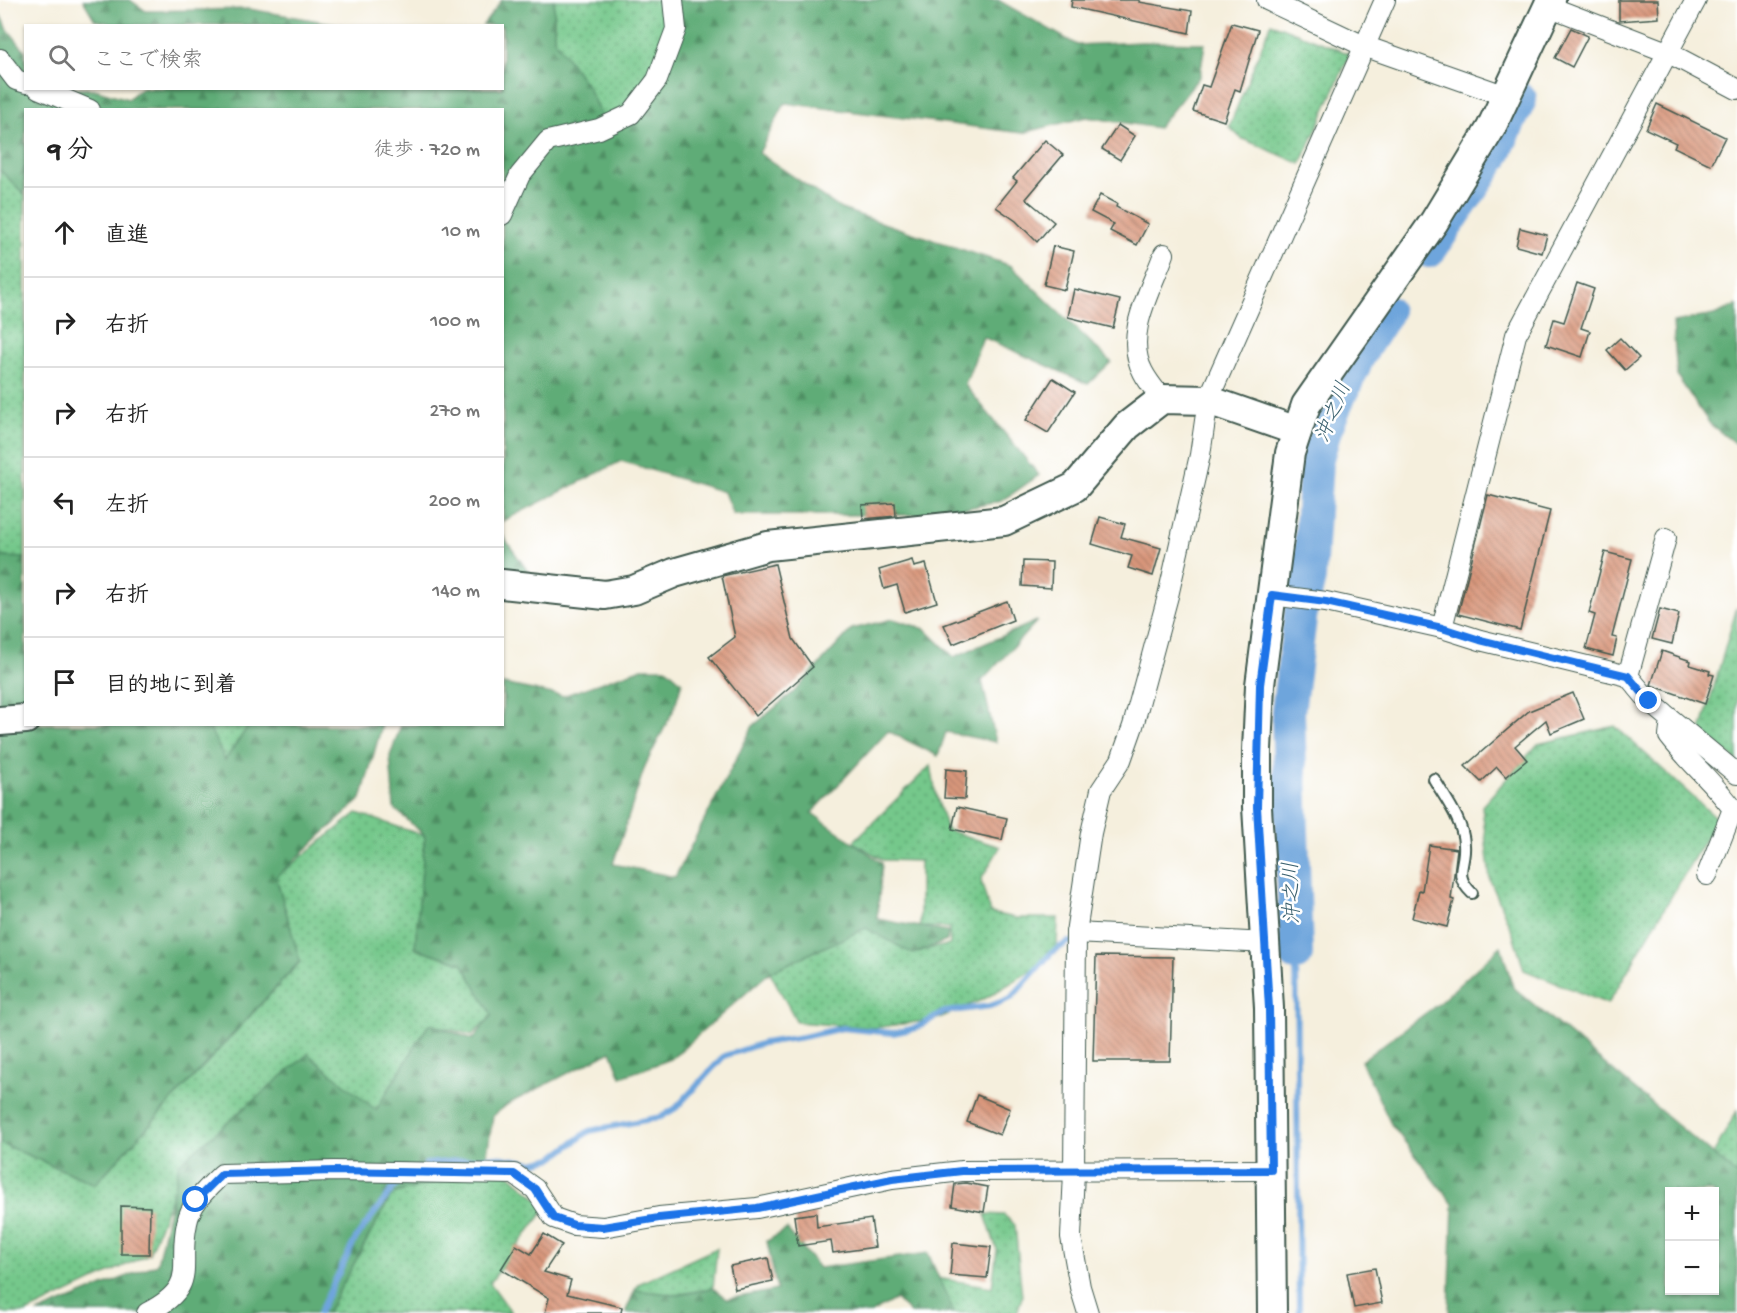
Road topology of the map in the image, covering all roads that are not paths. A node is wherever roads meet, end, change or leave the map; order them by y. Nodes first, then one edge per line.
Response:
1 (673, 0) edge
2 (1267, 0) edge
3 (1385, 0) edge
4 (1696, 0) edge
5 (1550, 3) edge
6 (1364, 46) junction
7 (1667, 52) junction
8 (0, 58) edge
9 (24, 82) edge
10 (1737, 89) edge
11 (43, 90) edge
12 (1506, 96) junction
13 (85, 108) edge
14 (504, 211) edge
15 (1164, 254) dead end
16 (1162, 399) junction
17 (1208, 400) junction
18 (1296, 431) junction
19 (1666, 538) dead end
20 (504, 584) edge
21 (1272, 595) junction
22 (1442, 628) junction
23 (1628, 676) junction
24 (24, 719) edge
25 (1671, 720) junction
26 (0, 721) edge
27 (1737, 774) edge
28 (1434, 778) dead end
29 (1707, 875) dead end
30 (1472, 893) dead end
31 (1076, 933) junction
32 (1267, 943) junction
33 (1271, 1170) junction
34 (1074, 1172) junction
35 (147, 1313) edge
36 (1088, 1313) edge
37 (1272, 1313) edge

1 - 14 street
2 - 6 street
3 - 6 street
4 - 7 street
5 - 7 street
5 - 12 street
6 - 12 street
6 - 17 street
7 - 10 street
7 - 22 street
8 - 9 street
11 - 13 street
12 - 18 street
15 - 16 street
16 - 17 street
16 - 20 street
17 - 18 street
17 - 31 street
18 - 21 street
19 - 23 street
21 - 22 street
21 - 32 street
22 - 23 street
23 - 25 street
24 - 26 street
25 - 27 street
25 - 29 street
28 - 30 lane
31 - 32 street
31 - 34 street
32 - 33 street
33 - 34 street
33 - 37 street
34 - 35 street
34 - 36 street

